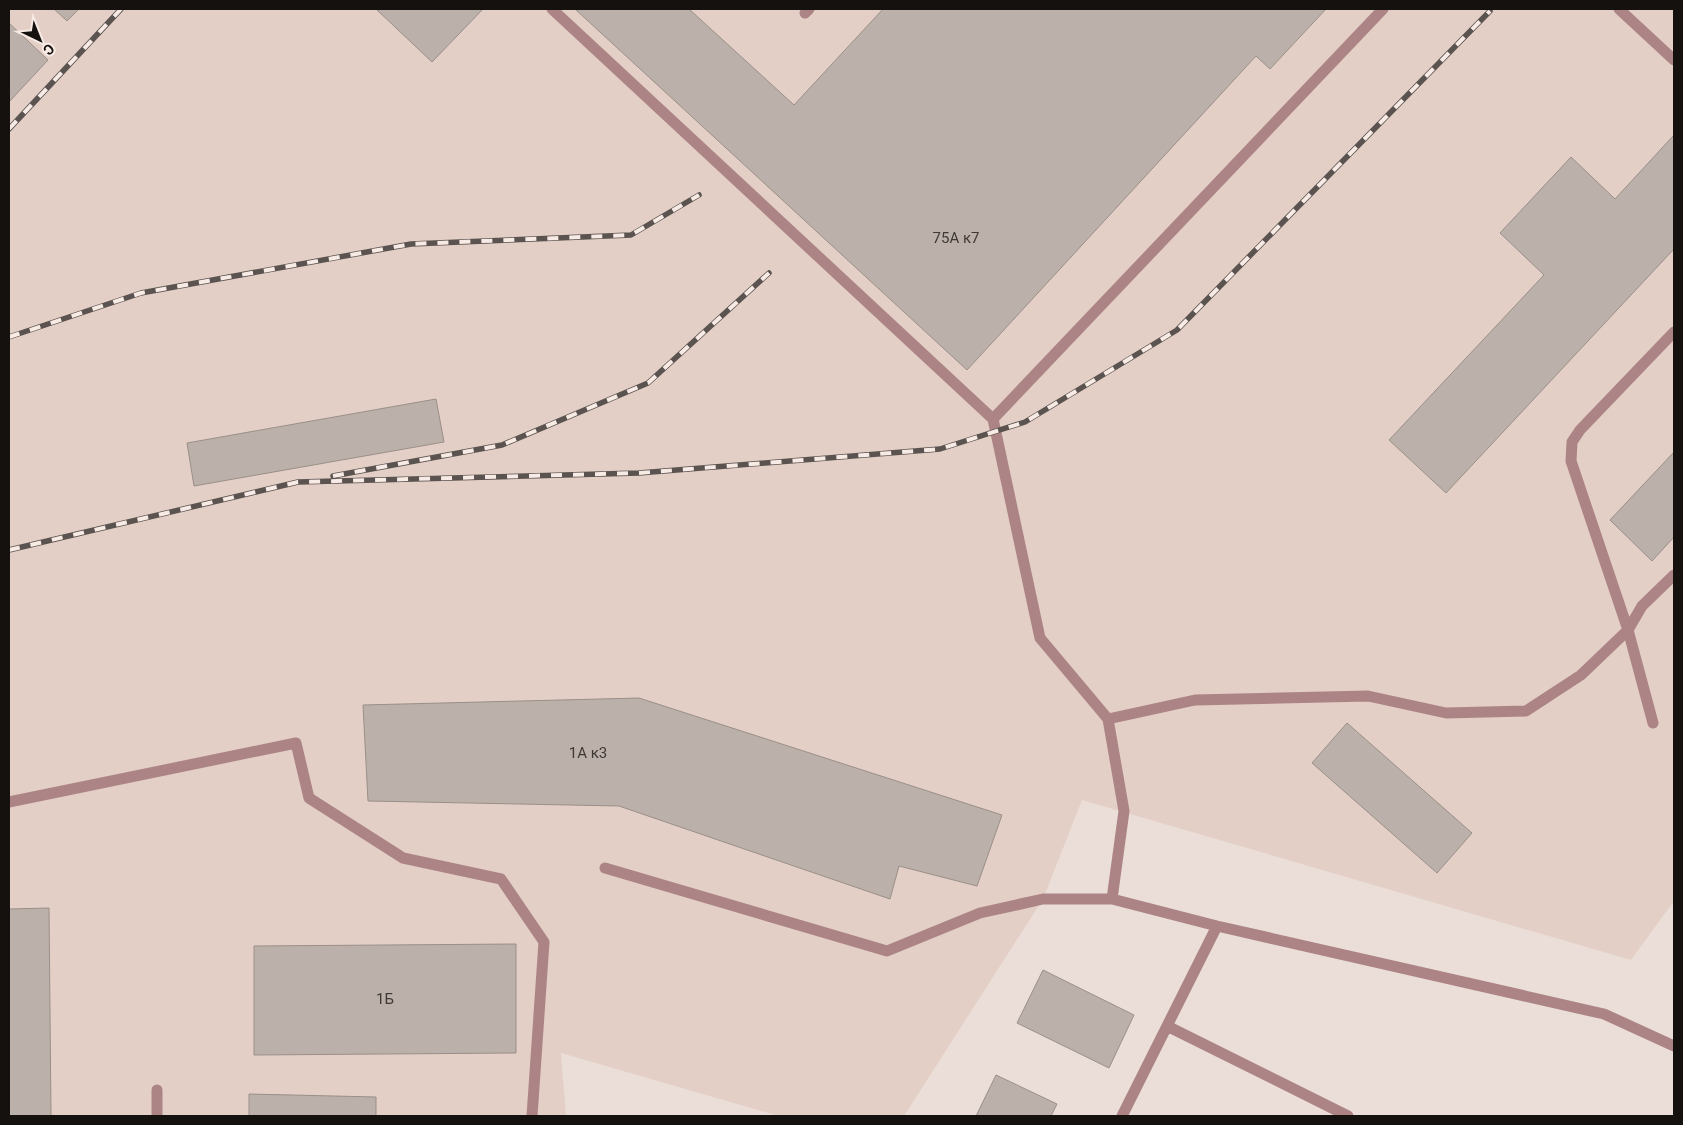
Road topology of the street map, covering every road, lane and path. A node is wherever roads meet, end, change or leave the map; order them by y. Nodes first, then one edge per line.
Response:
1 (552, 9) edge
2 (1383, 9) edge
3 (1619, 9) edge
4 (1674, 60) edge
5 (1674, 332) edge
6 (994, 419) junction
7 (1674, 575) edge
8 (1628, 630) junction
9 (1108, 719) junction
10 (1653, 723) dead end
11 (9, 802) edge
12 (605, 868) dead end
13 (1112, 900) junction
14 (1217, 926) junction
15 (1167, 1026) junction
16 (1674, 1046) edge
17 (157, 1090) dead end
18 (157, 1116) edge
19 (532, 1116) edge
20 (1122, 1116) edge
21 (1348, 1116) edge

1 - 6 lane
2 - 6 lane
3 - 4 lane
5 - 8 lane
6 - 9 lane
7 - 8 lane
8 - 9 lane
8 - 10 lane
9 - 13 lane
11 - 19 lane
12 - 13 lane
13 - 14 lane
14 - 15 lane
14 - 16 lane
15 - 20 lane
15 - 21 lane
17 - 18 lane

